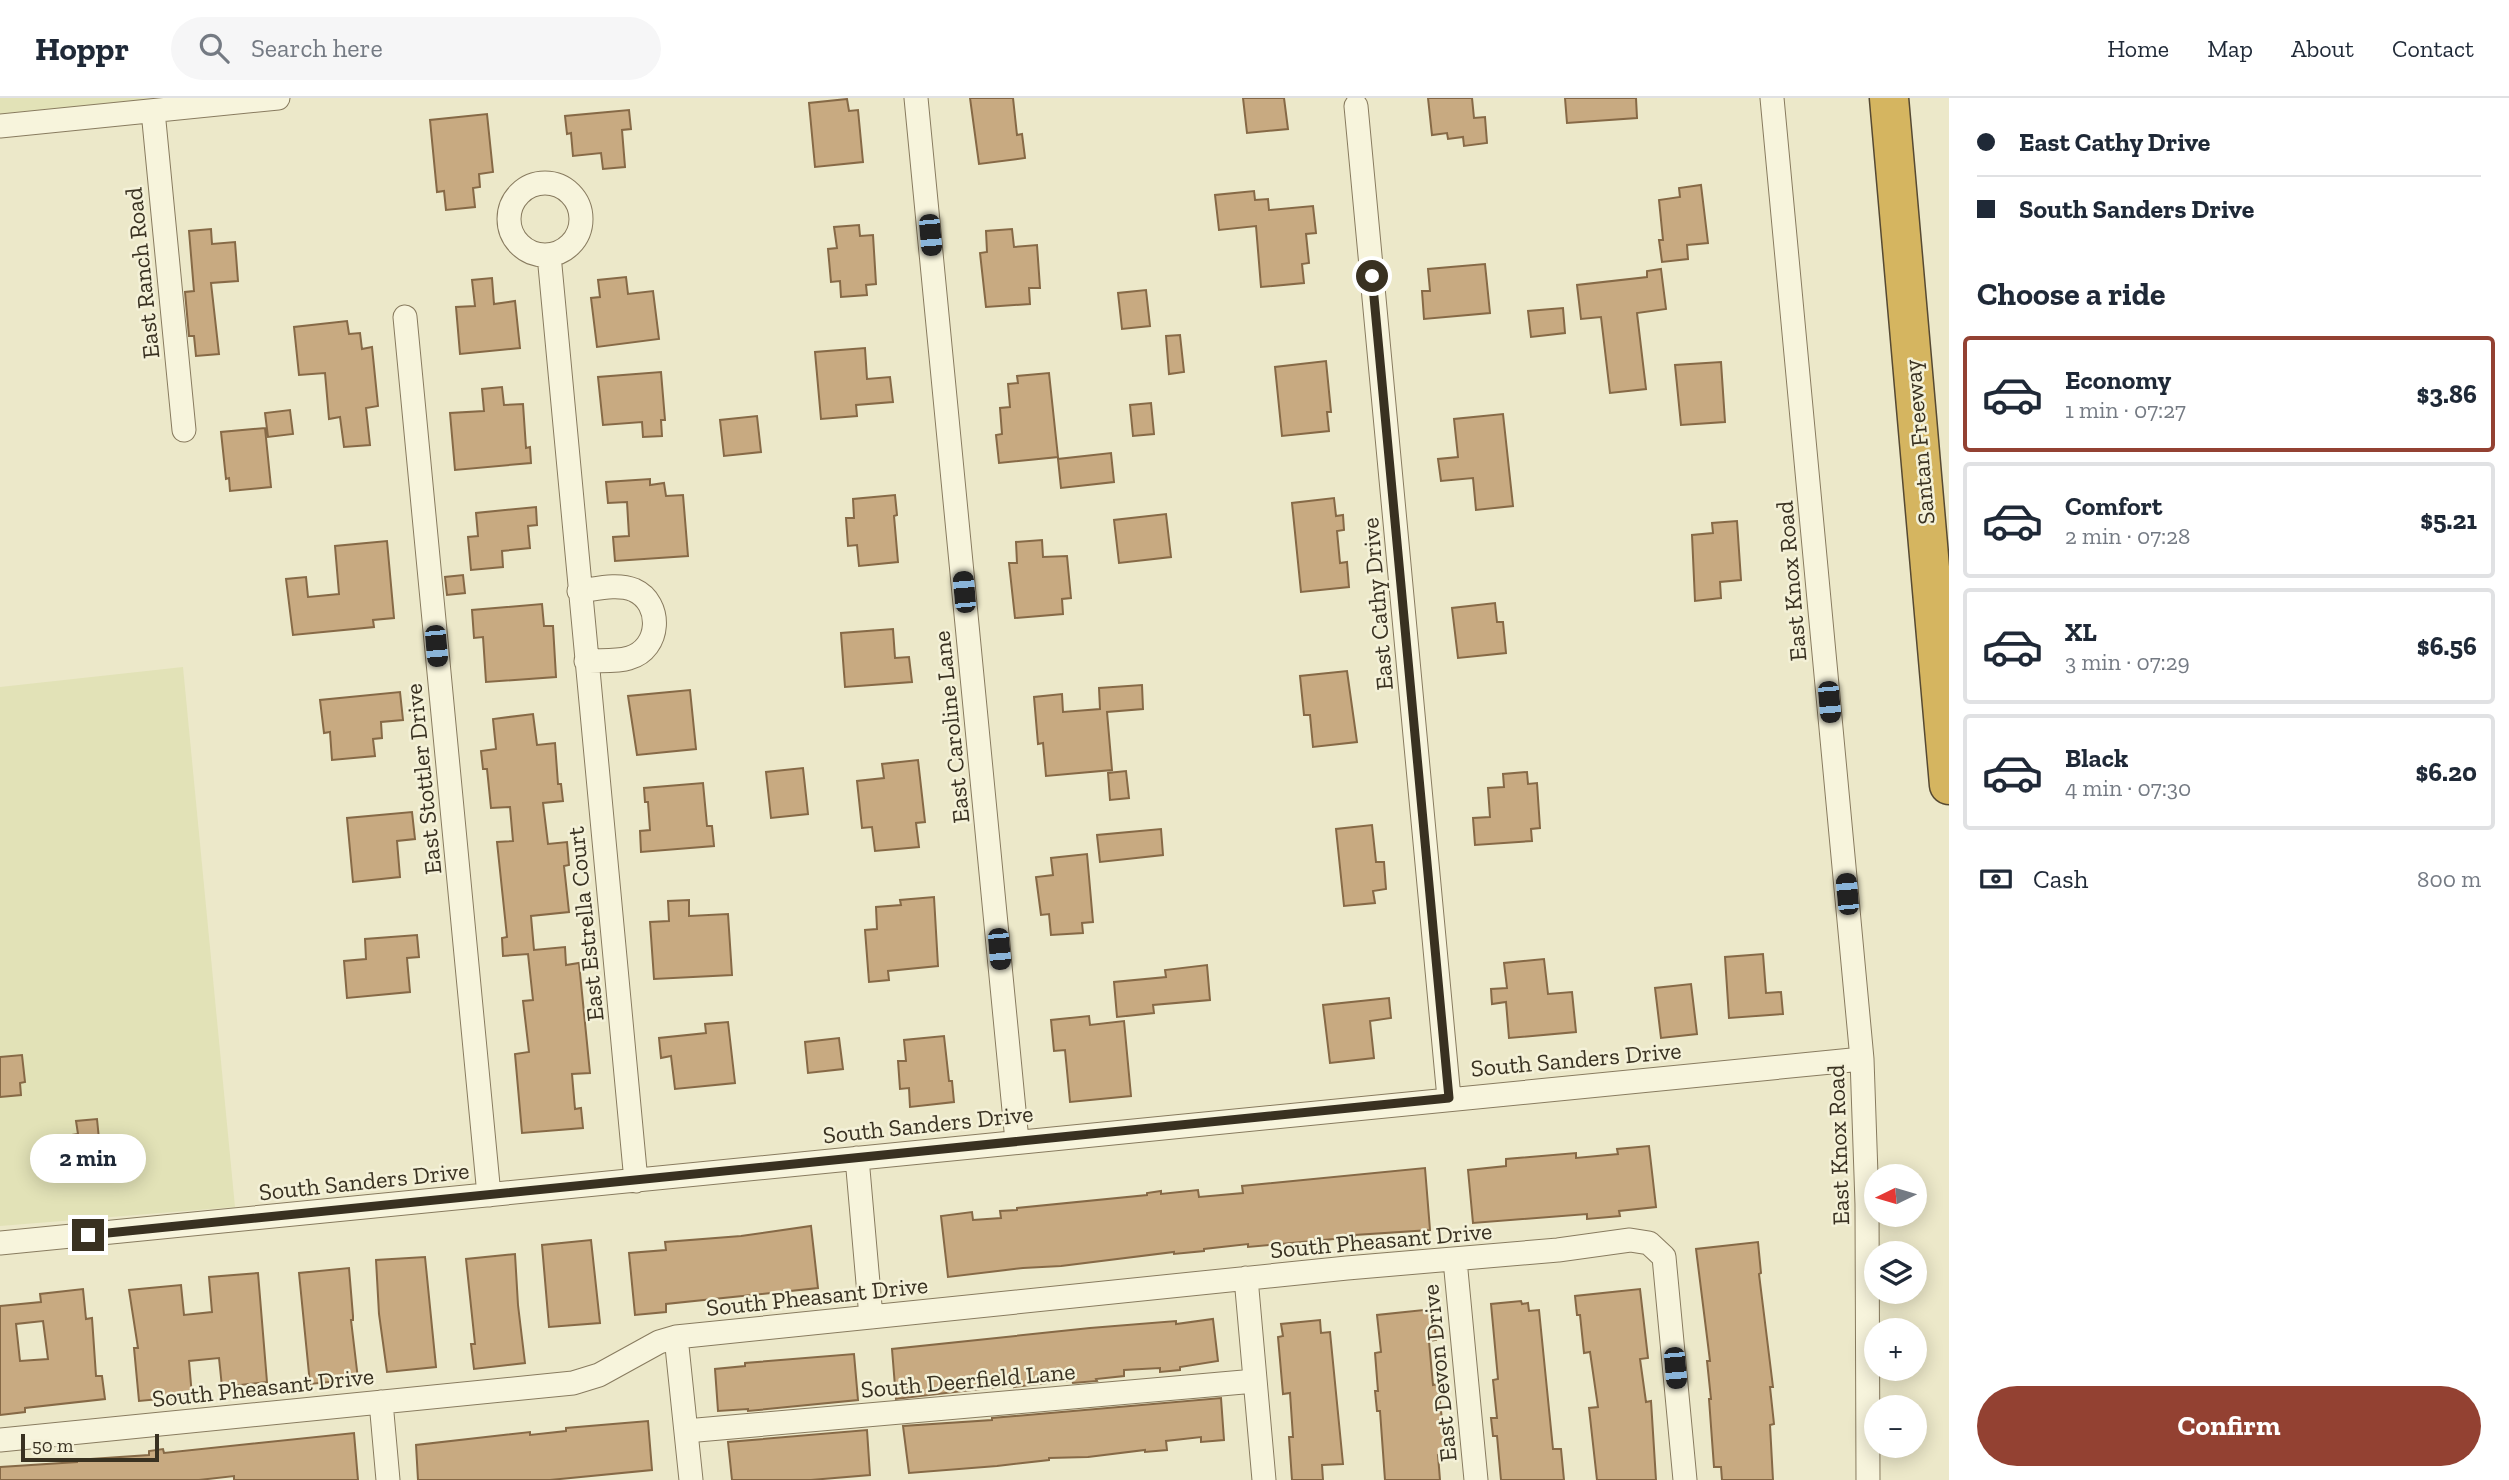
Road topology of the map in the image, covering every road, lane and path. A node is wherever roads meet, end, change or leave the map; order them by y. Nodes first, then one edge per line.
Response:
1 (278, 98) edge
2 (916, 98) edge
3 (1772, 98) edge
4 (1889, 98) edge
5 (1356, 106) dead end
6 (153, 111) junction
7 (0, 126) edge
8 (549, 255) dead end
9 (405, 317) dead end
10 (184, 429) dead end
11 (579, 591) junction
12 (586, 661) junction
13 (1949, 785) edge
14 (1862, 1059) junction
15 (1449, 1098) junction
16 (1017, 1141) junction
17 (857, 1158) junction
18 (636, 1181) junction
19 (489, 1195) junction
20 (0, 1243) edge
21 (1455, 1260) junction
22 (1246, 1278) junction
23 (871, 1317) junction
24 (677, 1337) junction
25 (1255, 1381) junction
26 (381, 1402) junction
27 (686, 1431) junction
28 (0, 1440) edge
29 (388, 1480) edge
30 (690, 1480) edge
31 (1264, 1480) edge
32 (1476, 1480) edge
33 (1685, 1480) edge
34 (1867, 1480) edge

1 - 6 street
2 - 16 street, East Caroline Lane
3 - 14 street, East Knox Road
4 - 13 highway, Santan Freeway
5 - 15 street, East Cathy Drive
6 - 7 street
6 - 10 street, East Ranch Road
8 - 11 street, East Estrella Court
9 - 19 street, East Stottler Drive
11 - 12 street, East Estrella Court
11 - 12 street
12 - 18 street, East Estrella Court
14 - 15 street, South Sanders Drive
14 - 34 street, East Knox Road
15 - 16 street, South Sanders Drive
16 - 17 street, South Sanders Drive
17 - 18 street, South Sanders Drive
17 - 23 street
18 - 19 street, South Sanders Drive
19 - 20 street, South Sanders Drive
21 - 22 street, South Pheasant Drive
21 - 32 street, East Devon Drive
21 - 33 street, South Pheasant Drive
22 - 23 street, South Pheasant Drive
22 - 25 street
23 - 24 street, South Pheasant Drive
24 - 26 street, South Pheasant Drive
24 - 27 street
25 - 27 street, South Deerfield Lane
25 - 31 street
26 - 28 street, South Pheasant Drive
26 - 29 street
27 - 30 street

